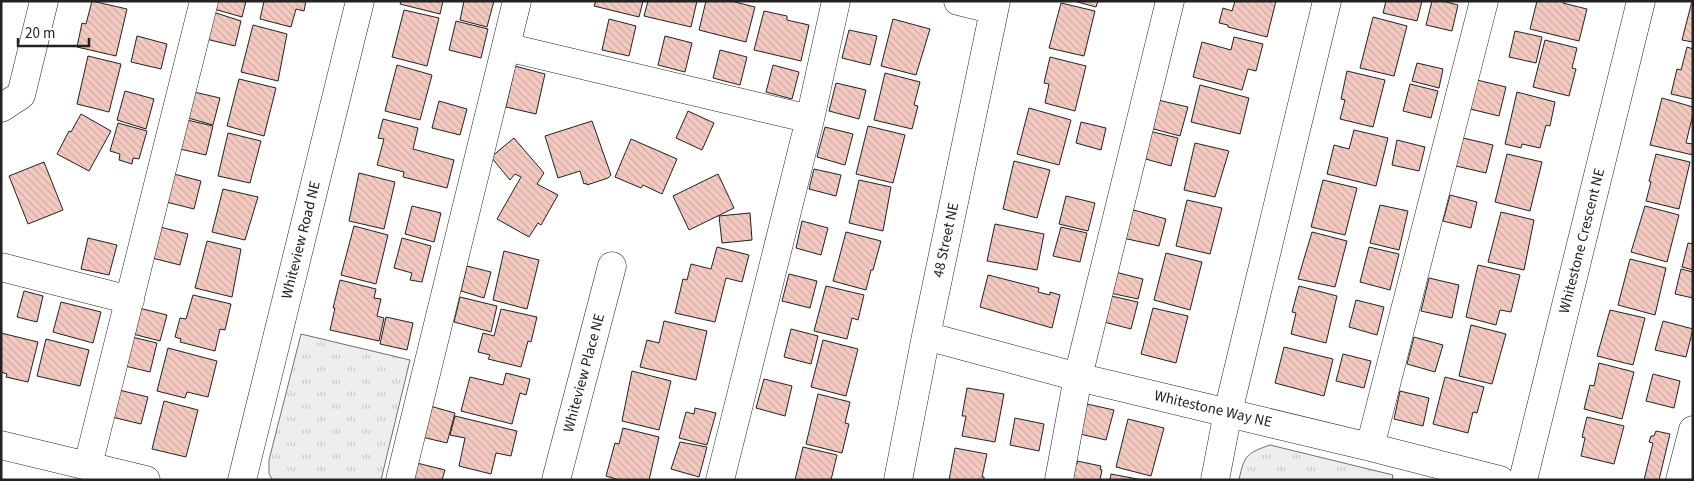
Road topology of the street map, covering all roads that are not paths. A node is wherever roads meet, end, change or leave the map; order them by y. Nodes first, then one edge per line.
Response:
1 (44, 1) edge
2 (204, 1) edge
3 (360, 1) edge
4 (517, 1) edge
5 (836, 1) edge
6 (958, 1) edge
7 (1170, 1) edge
8 (1327, 1) edge
9 (1484, 1) edge
10 (1641, 1) edge
11 (995, 6) edge
12 (506, 46) junction
13 (1, 108) edge
14 (810, 119) junction
15 (612, 266) dead end
16 (1, 267) edge
17 (130, 300) junction
18 (926, 336) junction
19 (1078, 377) junction
20 (1228, 412) junction
21 (1693, 430) edge
22 (1, 444) edge
23 (1370, 447) junction
24 (88, 466) junction
25 (146, 480) edge
26 (242, 480) edge
27 (400, 480) edge
28 (556, 480) edge
29 (720, 480) edge
30 (898, 480) edge
31 (1059, 480) edge
32 (1215, 480) edge
33 (1500, 480) edge
34 (1523, 480) edge
35 (1680, 480) edge

1 - 13 street
2 - 17 street
3 - 26 street, Whiteview Road NE
4 - 12 street
5 - 14 street
6 - 11 street
7 - 19 street
8 - 20 street
9 - 23 street
10 - 34 street, Whitestone Crescent NE
11 - 18 street, 48 Street NE
12 - 14 street
12 - 27 street
14 - 29 street
15 - 28 street, Whiteview Place NE
16 - 17 street
17 - 24 street
18 - 19 street, Whitestone Way NE
18 - 30 street, 48 Street NE
19 - 20 street, Whitestone Way NE
19 - 31 street
20 - 23 street, Whitestone Way NE
20 - 32 street
21 - 35 street
22 - 24 street
23 - 33 street, Whitestone Way NE
24 - 25 street

